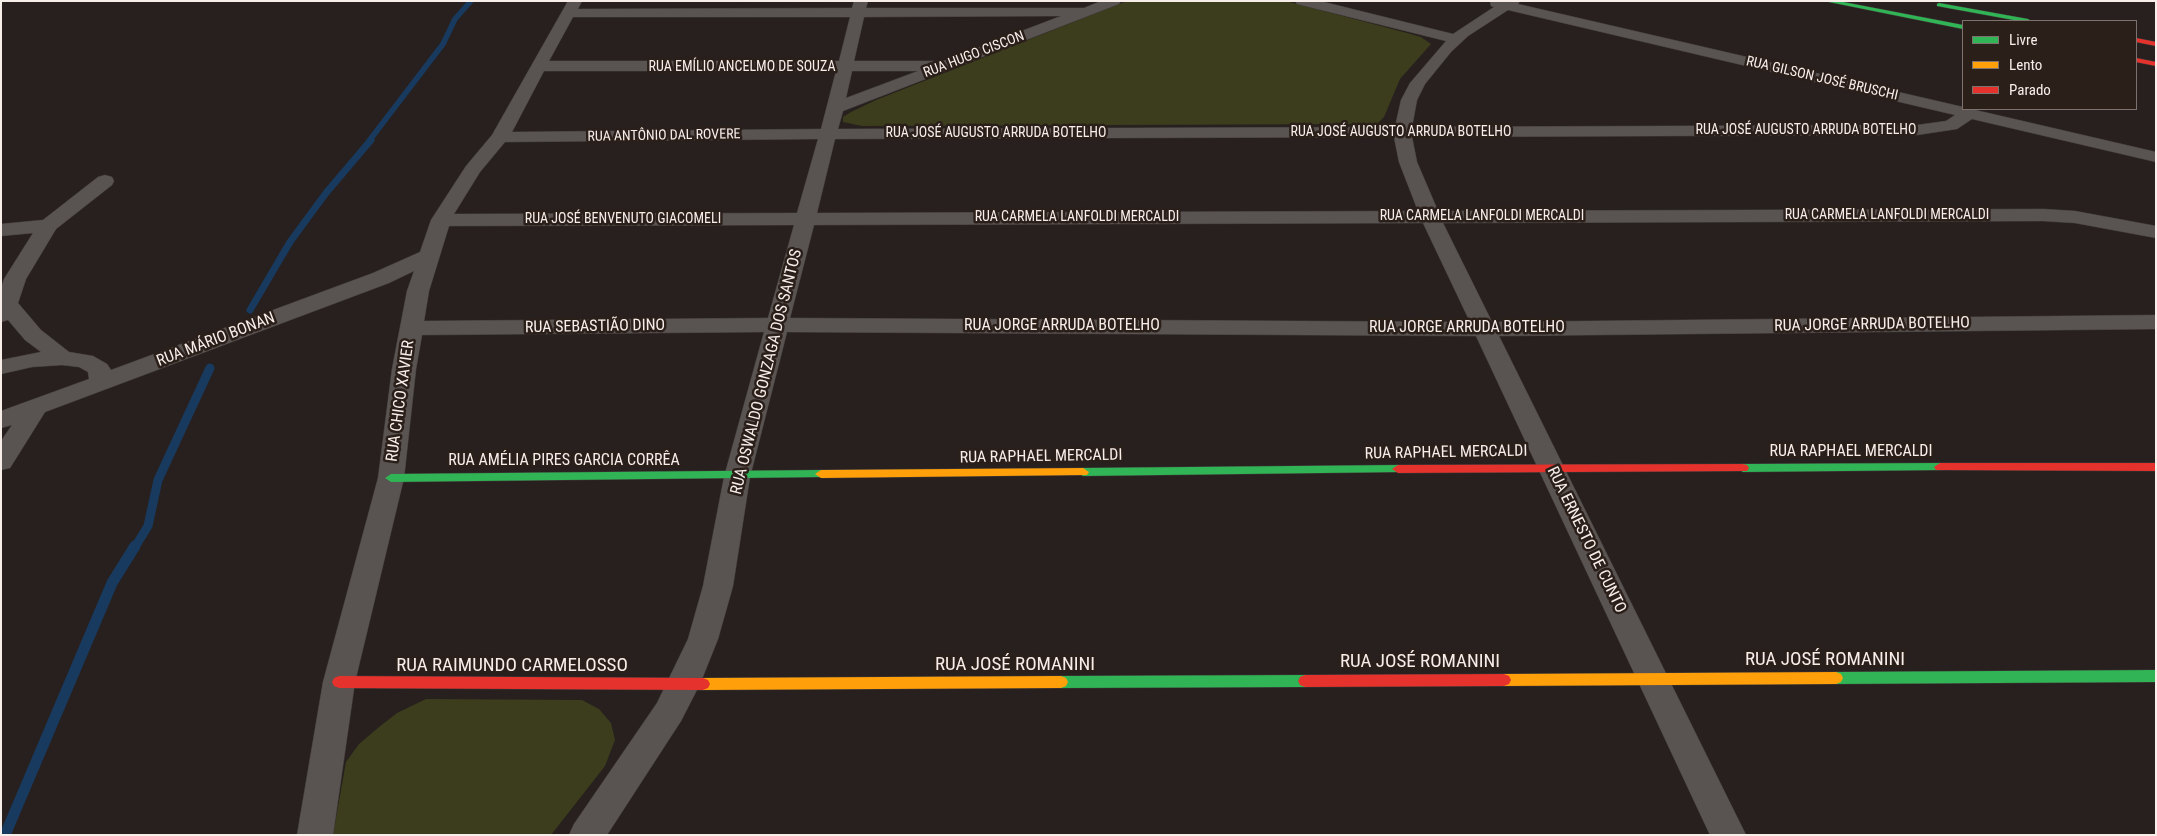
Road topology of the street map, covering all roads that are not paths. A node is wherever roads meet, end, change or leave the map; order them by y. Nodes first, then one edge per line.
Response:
1 (1114, 1) edge
2 (1302, 1) edge
3 (1827, 1) edge
4 (1503, 3) edge
5 (1926, 3) dead end
6 (571, 7) edge
7 (859, 7) edge
8 (1085, 12) junction
9 (2022, 20) edge
10 (1962, 27) edge
11 (1456, 39) junction
12 (2137, 40) edge
13 (2156, 44) edge
14 (2137, 60) edge
15 (2156, 64) edge
16 (540, 66) junction
17 (945, 66) junction
18 (845, 67) junction
19 (835, 108) junction
20 (1969, 114) junction
21 (1403, 132) junction
22 (828, 134) junction
23 (500, 137) junction
24 (2156, 157) edge
25 (105, 180) dead end
26 (1430, 216) junction
27 (806, 218) junction
28 (441, 220) junction
29 (48, 225) junction
30 (1, 230) edge
31 (2156, 232) edge
32 (429, 256) junction
33 (4, 309) edge
34 (2156, 322) edge
35 (778, 325) junction
36 (412, 328) junction
37 (1484, 329) junction
38 (62, 358) junction
39 (1, 366) edge
40 (102, 382) junction
41 (35, 408) junction
42 (1, 420) edge
43 (1, 462) edge
44 (2156, 467) edge
45 (1551, 468) junction
46 (737, 477) junction
47 (391, 478) junction
48 (2156, 676) edge
49 (1653, 678) junction
50 (340, 682) junction
51 (684, 684) junction
52 (315, 835) edge
53 (587, 835) edge
54 (1728, 835) edge

1 - 8 street, RUA HUGO CISCON
2 - 11 street
3 - 10 street
4 - 11 street, RUA ERNESTO DE CUNTO
4 - 20 street, RUA GILSON JOSÉ BRUSCHI
5 - 9 street
6 - 7 street
6 - 16 street, RUA CHICO XAVIER
7 - 8 street
7 - 18 street, RUA OSWALDO GONZAGA DOS SANTOS
8 - 17 street, RUA HUGO CISCON
11 - 21 street, RUA ERNESTO DE CUNTO
12 - 13 street
14 - 15 street
16 - 18 street, RUA EMÍLIO ANCELMO DE SOUZA
16 - 23 street, RUA CHICO XAVIER
17 - 18 street, RUA EMÍLIO ANCELMO DE SOUZA
17 - 19 street, RUA HUGO CISCON
18 - 19 street, RUA OSWALDO GONZAGA DOS SANTOS
19 - 22 street, RUA OSWALDO GONZAGA DOS SANTOS
20 - 21 street, RUA JOSÉ AUGUSTO ARRUDA BOTELHO
20 - 24 street, RUA GILSON JOSÉ BRUSCHI
21 - 22 street, RUA JOSÉ AUGUSTO ARRUDA BOTELHO
21 - 26 street, RUA ERNESTO DE CUNTO
22 - 23 street, RUA ANTÔNIO DAL ROVERE
22 - 27 street, RUA OSWALDO GONZAGA DOS SANTOS
23 - 28 street, RUA CHICO XAVIER
25 - 29 street
26 - 27 street, RUA CARMELA LANFOLDI MERCALDI
26 - 31 street, RUA CARMELA LANFOLDI MERCALDI
26 - 37 street, RUA ERNESTO DE CUNTO
27 - 28 street, RUA JOSÉ BENVENUTO GIACOMELI
27 - 35 street, RUA OSWALDO GONZAGA DOS SANTOS
28 - 32 street, RUA CHICO XAVIER
29 - 30 street
29 - 33 street
32 - 36 street, RUA CHICO XAVIER
32 - 40 street, RUA MÁRIO BONAN
33 - 38 street
34 - 37 street, RUA JORGE ARRUDA BOTELHO
35 - 36 street, RUA SEBASTIÃO DINO
35 - 37 street, RUA JORGE ARRUDA BOTELHO
35 - 46 street, RUA OSWALDO GONZAGA DOS SANTOS
36 - 47 street, RUA CHICO XAVIER
37 - 45 street, RUA ERNESTO DE CUNTO
38 - 39 street
38 - 40 street
40 - 41 street, RUA MÁRIO BONAN
41 - 42 street, RUA MÁRIO BONAN
41 - 43 street
44 - 45 street, RUA RAPHAEL MERCALDI
45 - 46 street, RUA RAPHAEL MERCALDI
45 - 49 street, RUA ERNESTO DE CUNTO
46 - 47 street, RUA AMÉLIA PIRES GARCIA CORRÊA
46 - 51 street, RUA OSWALDO GONZAGA DOS SANTOS
47 - 50 street, RUA CHICO XAVIER
48 - 49 street, RUA JOSÉ ROMANINI
49 - 51 street, RUA JOSÉ ROMANINI
49 - 54 street, RUA ERNESTO DE CUNTO
50 - 51 street, RUA RAIMUNDO CARMELOSSO
50 - 52 street, RUA CHICO XAVIER
51 - 53 street, RUA OSWALDO GONZAGA DOS SANTOS

